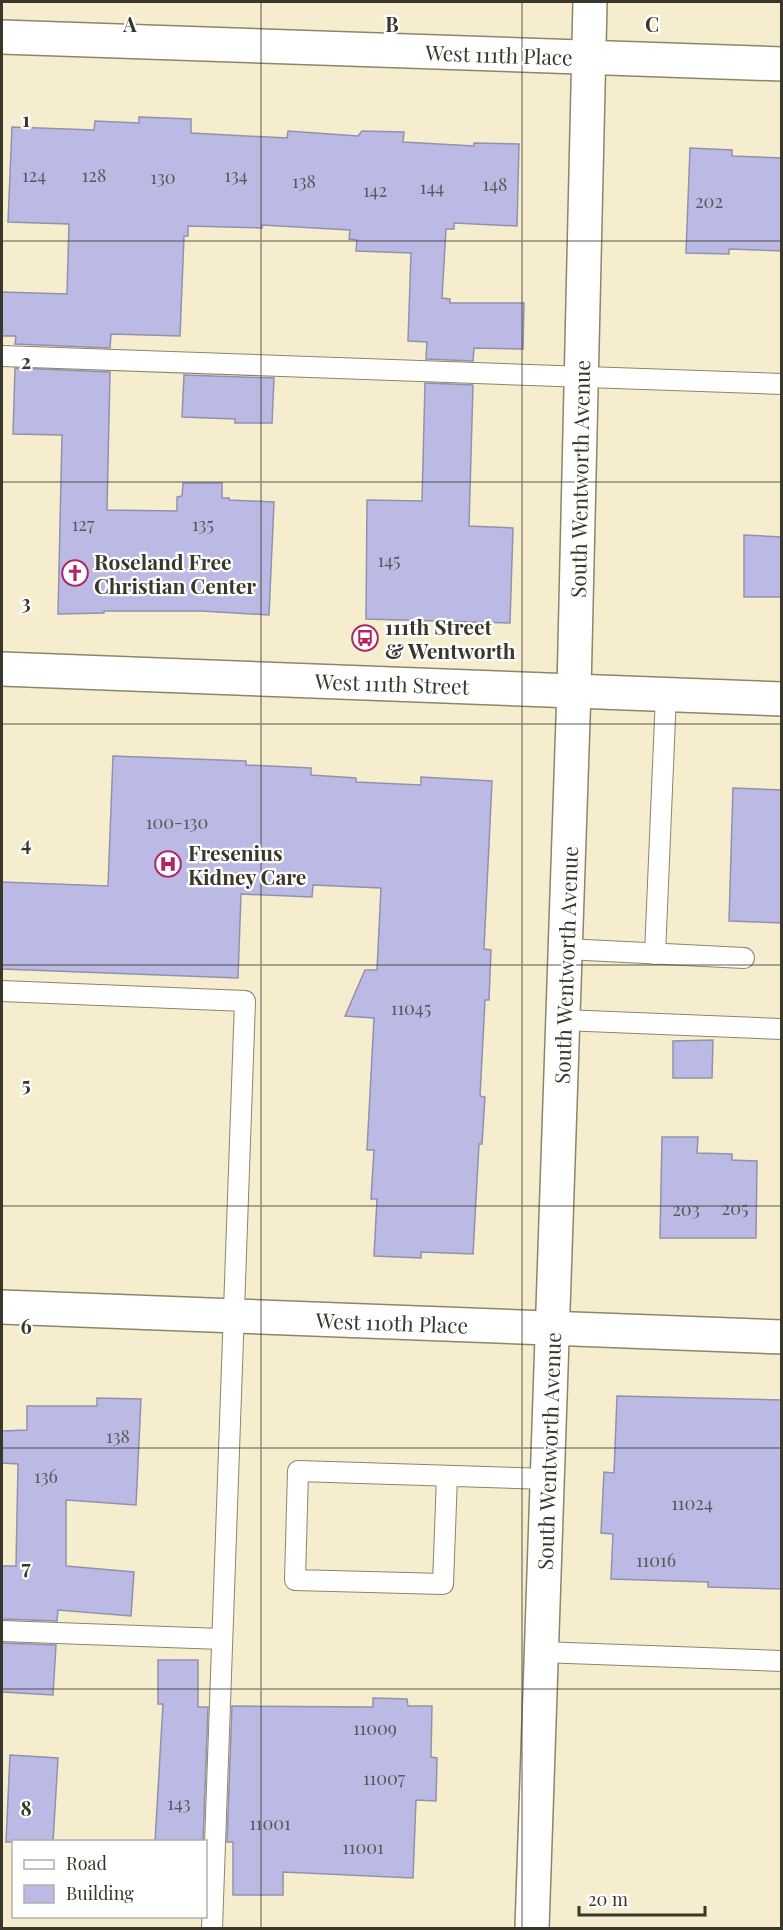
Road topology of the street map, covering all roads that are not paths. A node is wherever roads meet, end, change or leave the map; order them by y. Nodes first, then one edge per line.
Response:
1 (590, 2) edge
2 (2, 37) edge
3 (588, 57) junction
4 (782, 64) edge
5 (2, 356) edge
6 (581, 377) junction
7 (782, 384) edge
8 (2, 669) edge
9 (574, 690) junction
10 (666, 695) junction
11 (782, 699) edge
12 (566, 949) junction
13 (655, 954) junction
14 (744, 958) dead end
15 (2, 991) edge
16 (563, 1020) junction
17 (782, 1029) edge
18 (2, 1307) edge
19 (234, 1316) junction
20 (552, 1328) junction
21 (782, 1337) edge
22 (447, 1476) junction
23 (547, 1479) junction
24 (2, 1631) edge
25 (222, 1639) junction
26 (541, 1652) junction
27 (782, 1661) edge
28 (212, 1929) edge
29 (532, 1929) edge

1 - 3 street, South Wentworth Avenue
2 - 3 street, West 111th Place
3 - 4 street, West 111th Place
3 - 6 street, South Wentworth Avenue
5 - 6 lane
6 - 7 lane
6 - 9 street, South Wentworth Avenue
8 - 9 street, West 111th Street
9 - 10 street, West 111th Street
9 - 12 street, South Wentworth Avenue
10 - 11 street, West 111th Street
10 - 13 lane
12 - 13 lane
12 - 16 street, South Wentworth Avenue
13 - 14 lane
15 - 19 lane
16 - 17 lane
16 - 20 street, South Wentworth Avenue
18 - 19 street, West 110th Place
19 - 20 street, West 110th Place
19 - 25 lane
20 - 21 street, West 110th Place
20 - 23 street, South Wentworth Avenue
22 - 22 lane
22 - 23 lane
23 - 26 street, South Wentworth Avenue
24 - 25 lane
25 - 28 lane
26 - 27 lane
26 - 29 street, South Wentworth Avenue

